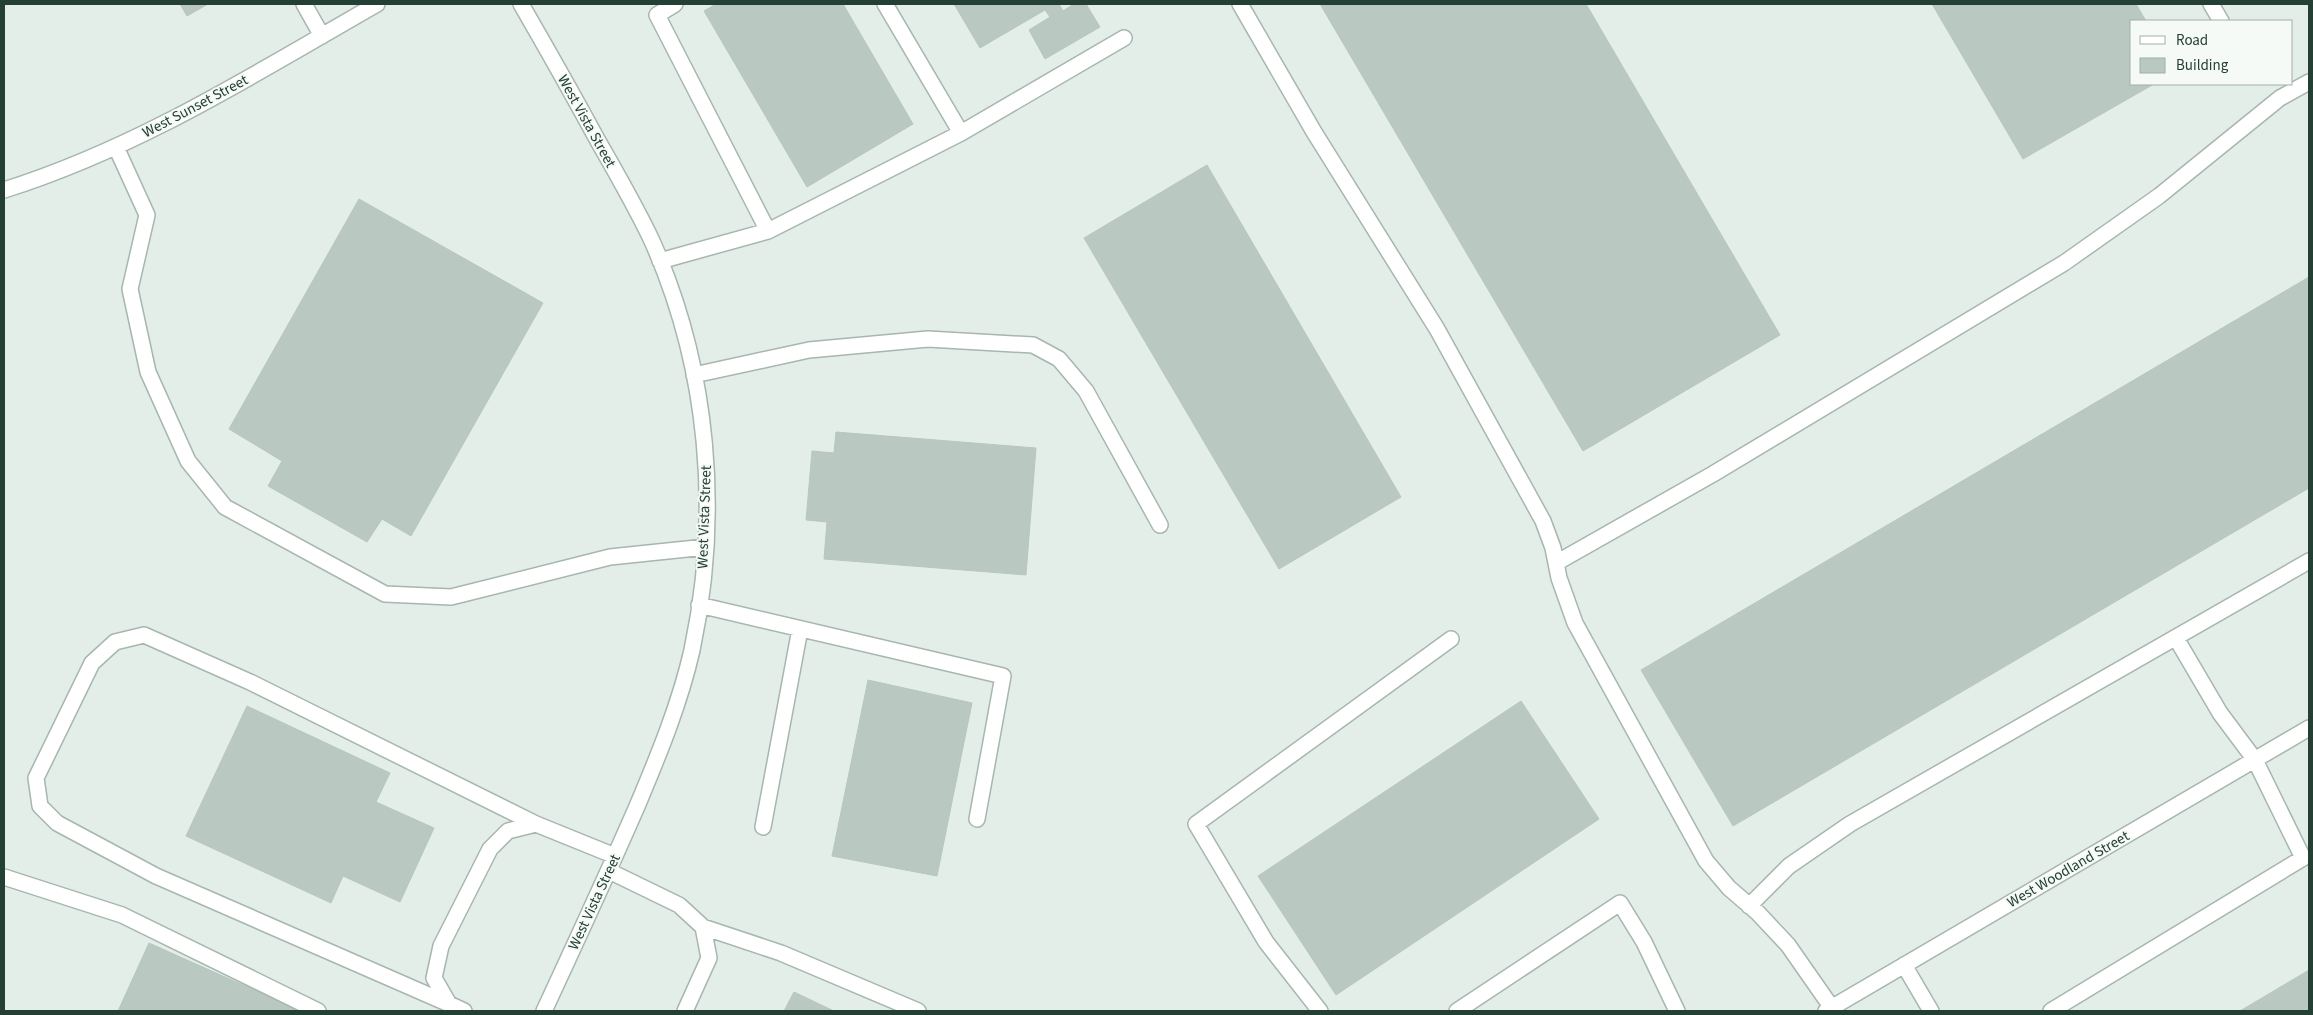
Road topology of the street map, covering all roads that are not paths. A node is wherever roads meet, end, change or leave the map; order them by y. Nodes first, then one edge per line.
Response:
1 (304, 4) edge
2 (378, 4) edge
3 (521, 4) edge
4 (675, 4) edge
5 (885, 4) edge
6 (1240, 4) edge
7 (2211, 4) edge
8 (2220, 20) edge
9 (322, 36) junction
10 (1124, 38) dead end
11 (2309, 82) edge
12 (961, 132) junction
13 (116, 147) junction
14 (4, 190) edge
15 (768, 231) junction
16 (660, 262) junction
17 (694, 375) junction
18 (1160, 525) dead end
19 (706, 547) junction
20 (2309, 561) edge
21 (1556, 563) junction
22 (699, 605) junction
23 (800, 629) junction
24 (2176, 638) junction
25 (1451, 639) dead end
26 (2309, 728) edge
27 (2255, 760) junction
28 (977, 820) dead end
29 (536, 824) junction
30 (763, 827) dead end
31 (615, 856) junction
32 (609, 871) junction
33 (4, 878) edge
34 (1749, 906) junction
35 (703, 927) junction
36 (1904, 965) junction
37 (449, 1004) junction
38 (1829, 1010) edge
39 (318, 1011) edge
40 (464, 1011) edge
41 (544, 1011) edge
42 (685, 1011) edge
43 (918, 1011) edge
44 (1320, 1011) edge
45 (1457, 1011) edge
46 (1677, 1011) edge
47 (1931, 1011) edge
48 (2051, 1011) edge

1 - 9 street
2 - 9 street, West Sunset Street
3 - 16 street, West Vista Street
4 - 15 street
5 - 12 street
6 - 21 street
7 - 8 street
9 - 13 street, West Sunset Street
10 - 12 street
11 - 21 street
12 - 15 street
13 - 14 street, West Sunset Street
13 - 19 street
15 - 16 street
16 - 17 street, West Vista Street
17 - 18 street
17 - 19 street, West Vista Street
19 - 22 street, West Vista Street
20 - 24 street
21 - 34 street
22 - 23 street
22 - 31 street, West Vista Street
23 - 28 street
23 - 30 street
24 - 27 street
24 - 34 street
25 - 44 street
26 - 27 street, West Woodland Street
27 - 36 street, West Woodland Street
27 - 48 street
29 - 31 street
29 - 37 street
29 - 37 street
31 - 32 street, West Vista Street
32 - 35 street
32 - 41 street, West Vista Street
33 - 39 street
34 - 38 street
35 - 42 street
35 - 43 street
36 - 38 street, West Woodland Street
36 - 47 street
37 - 40 street
45 - 46 street

